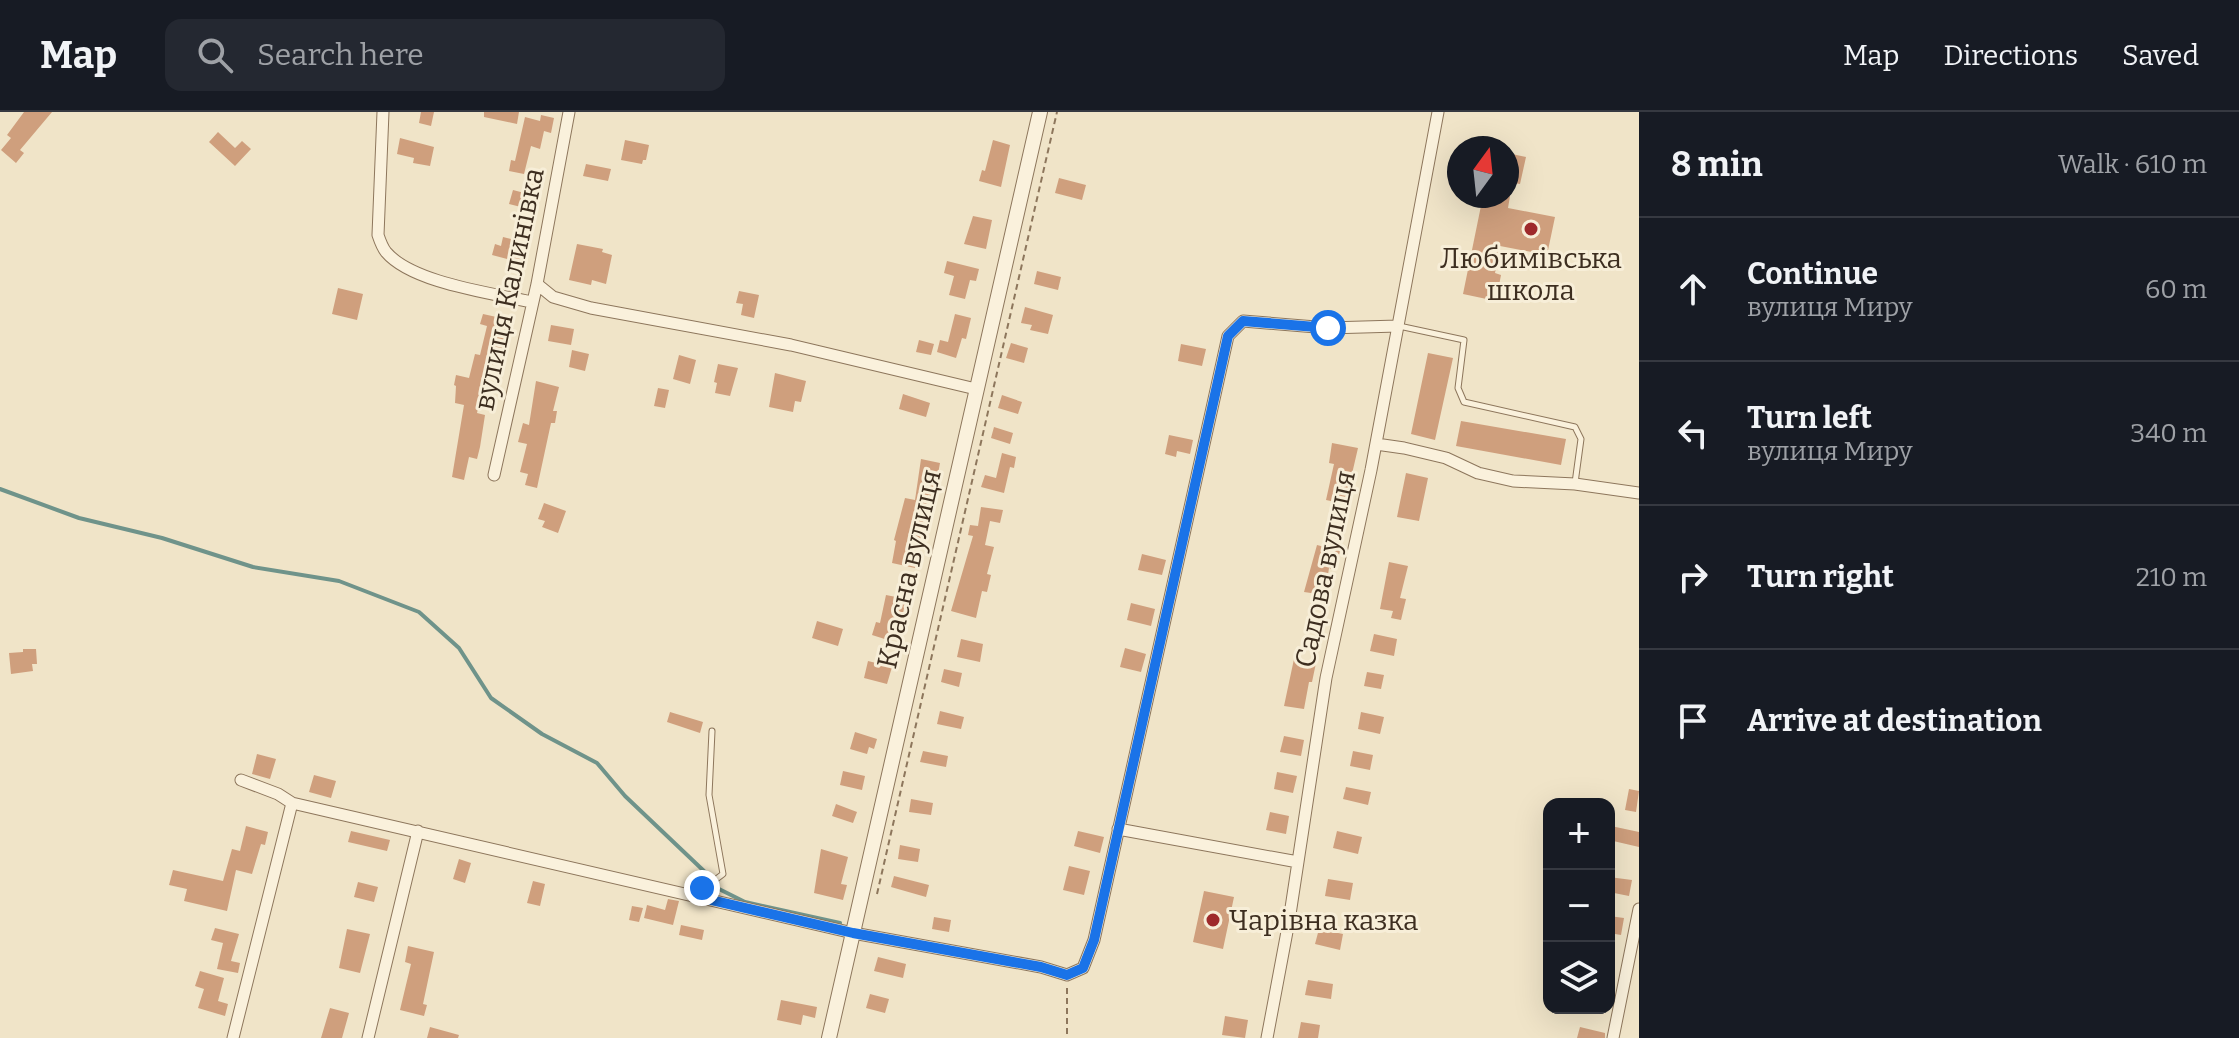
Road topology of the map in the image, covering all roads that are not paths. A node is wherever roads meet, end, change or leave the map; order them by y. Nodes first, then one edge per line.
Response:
1 (383, 112) edge
2 (569, 112) edge
3 (1040, 112) edge
4 (1438, 112) edge
5 (537, 284) junction
6 (531, 302) junction
7 (1398, 326) junction
8 (976, 389) junction
9 (1376, 444) junction
10 (494, 475) dead end
11 (1575, 484) junction
12 (1639, 493) edge
13 (712, 731) dead end
14 (241, 780) dead end
15 (292, 803) junction
16 (1118, 829) junction
17 (418, 831) junction
18 (1298, 862) junction
19 (694, 896) junction
20 (1639, 909) edge
21 (853, 933) junction
22 (233, 1038) edge
23 (368, 1038) edge
24 (829, 1038) edge
25 (1267, 1038) edge
26 (1613, 1038) edge

1 - 6 street
2 - 5 street, вулиця Калинівка
3 - 8 street, Красна вулиця
4 - 7 street, Садова вулиця
5 - 6 street, вулиця Калинівка
5 - 8 street
6 - 10 street, вулиця Калинівка
7 - 9 street, Садова вулиця
7 - 11 lane
7 - 16 street
8 - 21 street, Красна вулиця
9 - 11 street
9 - 18 street, Садова вулиця
11 - 12 street
13 - 19 lane
14 - 15 street
15 - 17 street
15 - 22 street
16 - 18 street
16 - 21 street
17 - 19 street
17 - 23 street
18 - 25 street, Садова вулиця
19 - 21 street
20 - 26 street
21 - 24 street, Красна вулиця

